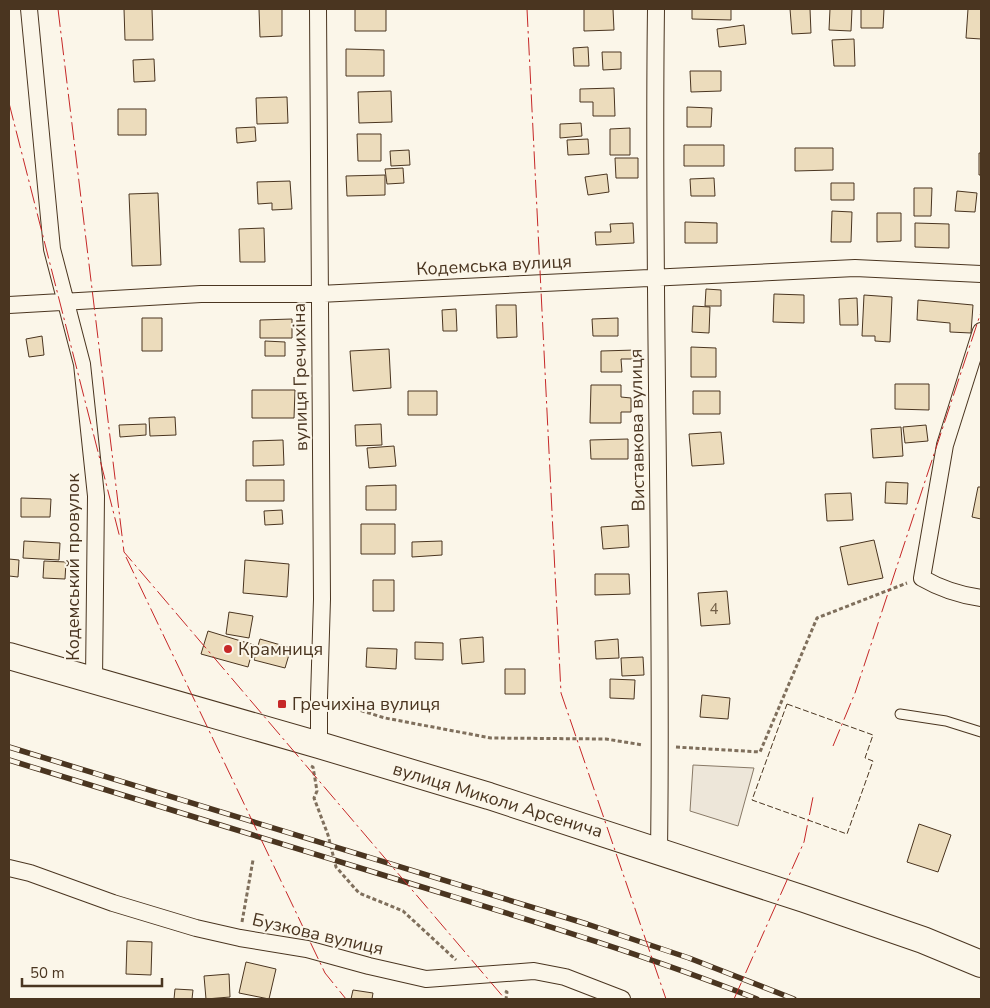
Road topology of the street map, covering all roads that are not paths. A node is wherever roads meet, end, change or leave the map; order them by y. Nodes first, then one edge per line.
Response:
1 (29, 9) edge
2 (318, 9) edge
3 (656, 9) edge
4 (981, 274) edge
5 (656, 277) junction
6 (319, 294) junction
7 (66, 301) junction
8 (9, 305) edge
9 (981, 331) edge
10 (981, 598) edge
11 (9, 656) edge
12 (94, 680) junction
13 (900, 714) dead end
14 (981, 732) edge
15 (312, 754) junction
16 (659, 851) junction
17 (9, 868) edge
18 (981, 964) edge
19 (622, 999) edge

1 - 7 street, Кодемський провулок
2 - 6 street, вулиця Гречихіна
3 - 5 street, Виставкова вулиця
4 - 5 street, Кодемська вулиця
5 - 6 street, Кодемська вулиця
5 - 16 street, Виставкова вулиця
6 - 7 street, Кодемська вулиця
6 - 15 street, вулиця Гречихіна
7 - 8 street, Кодемська вулиця
7 - 12 street, Кодемський провулок
9 - 10 street
11 - 12 main road, вулиця Миколи Арсенича
12 - 15 main road, вулиця Миколи Арсенича
13 - 14 lane
15 - 16 main road, вулиця Миколи Арсенича
16 - 18 main road, вулиця Миколи Арсенича
17 - 19 street, Бузкова вулиця

